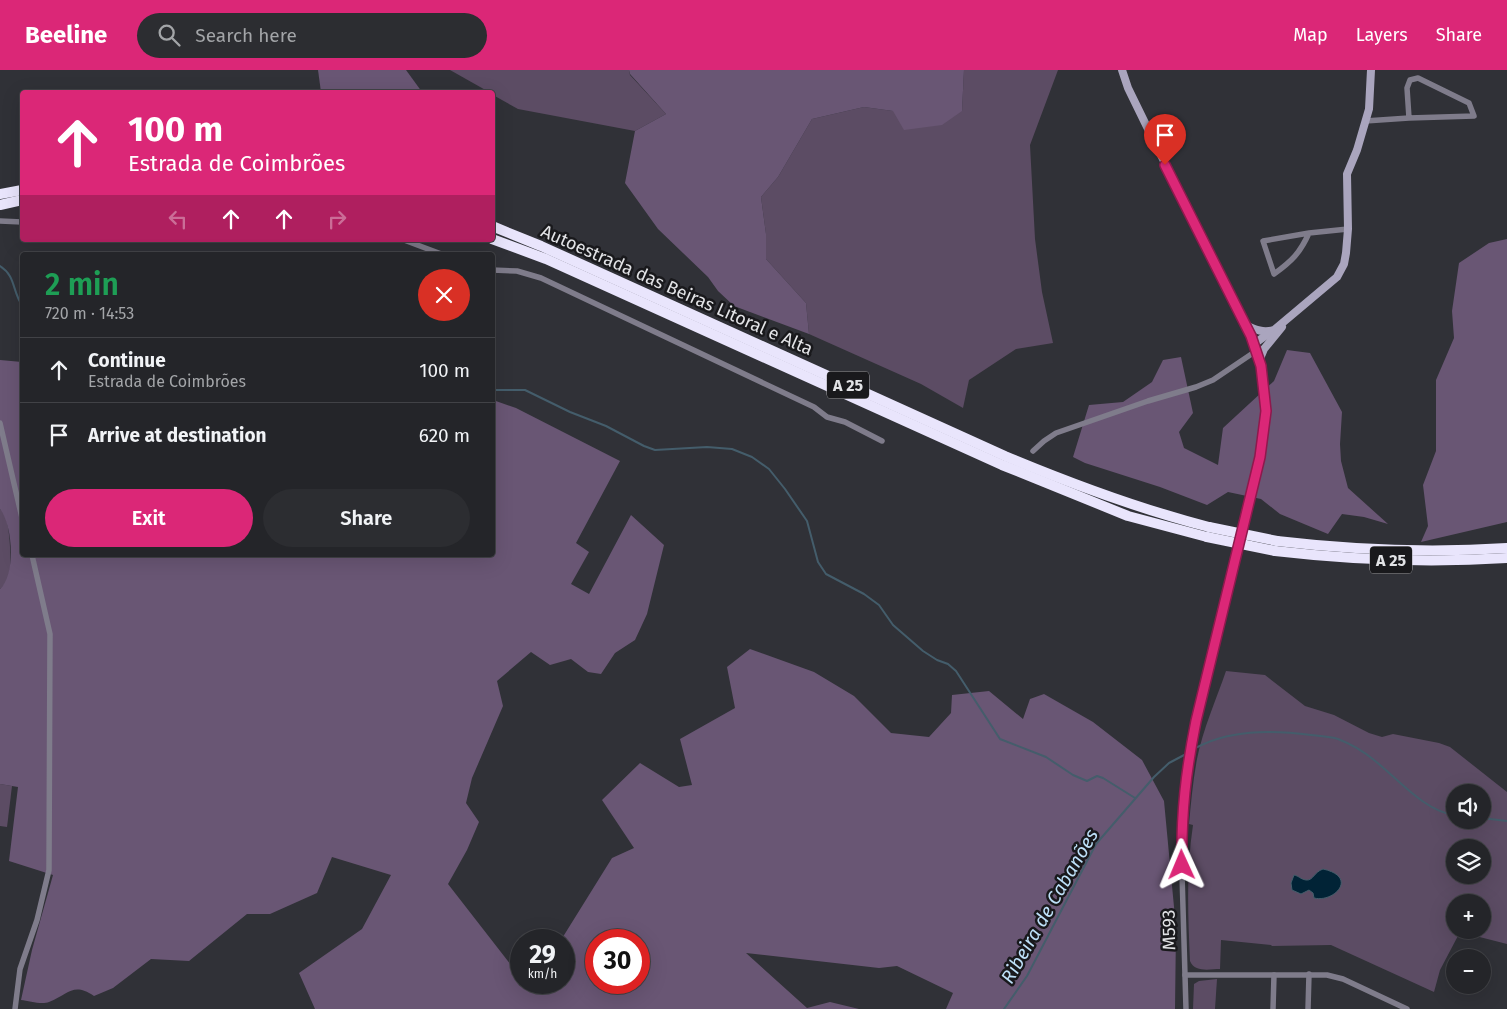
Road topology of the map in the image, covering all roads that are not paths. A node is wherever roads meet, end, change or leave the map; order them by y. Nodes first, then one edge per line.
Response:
1 (1122, 70) edge
2 (1371, 70) edge
3 (1409, 118) junction
4 (1365, 121) junction
5 (20, 190) edge
6 (0, 194) edge
7 (20, 200) edge
8 (0, 205) edge
9 (0, 221) edge
10 (20, 222) edge
11 (495, 227) edge
12 (1348, 228) junction
13 (1309, 233) junction
14 (495, 239) edge
15 (409, 242) edge
16 (436, 252) edge
17 (495, 270) edge
18 (1299, 308) junction
19 (1246, 325) junction
20 (1274, 330) junction
21 (1255, 348) junction
22 (1259, 360) junction
23 (0, 423) edge
24 (882, 442) dead end
25 (1033, 451) dead end
26 (20, 509) edge
27 (1208, 532) junction
28 (1276, 546) junction
29 (1507, 548) edge
30 (32, 557) edge
31 (1507, 558) edge
32 (1188, 760) joint
33 (1274, 974) junction
34 (1309, 974) junction
35 (1185, 975) junction
36 (15, 1009) edge
37 (1186, 1009) edge
38 (1273, 1009) edge
39 (1308, 1009) edge
40 (1407, 1009) edge

1 - 19 street
2 - 4 street
3 - 3 street
3 - 4 street
4 - 12 street
5 - 6 highway
7 - 8 highway
9 - 10 street
11 - 27 highway, Autoestrada das Beiras Litoral e Alta / A 25
12 - 13 street
12 - 18 street
13 - 13 street
14 - 27 highway, Autoestrada das Beiras Litoral e Alta / A 25
15 - 16 street
17 - 24 street
18 - 20 street
18 - 22 street
19 - 20 street
19 - 21 street
20 - 21 street
21 - 22 street
21 - 25 street
22 - 32 street
23 - 26 street
27 - 28 highway, Autoestrada das Beiras Litoral e Alta / A 25, bridge
28 - 29 highway, Autoestrada das Beiras Litoral e Alta / A 25
28 - 31 highway, Autoestrada das Beiras Litoral e Alta / A 25
30 - 36 street
32 - 35 street, M593
33 - 34 street
33 - 35 street
33 - 38 street
34 - 39 street
34 - 40 street
35 - 37 street, M593

